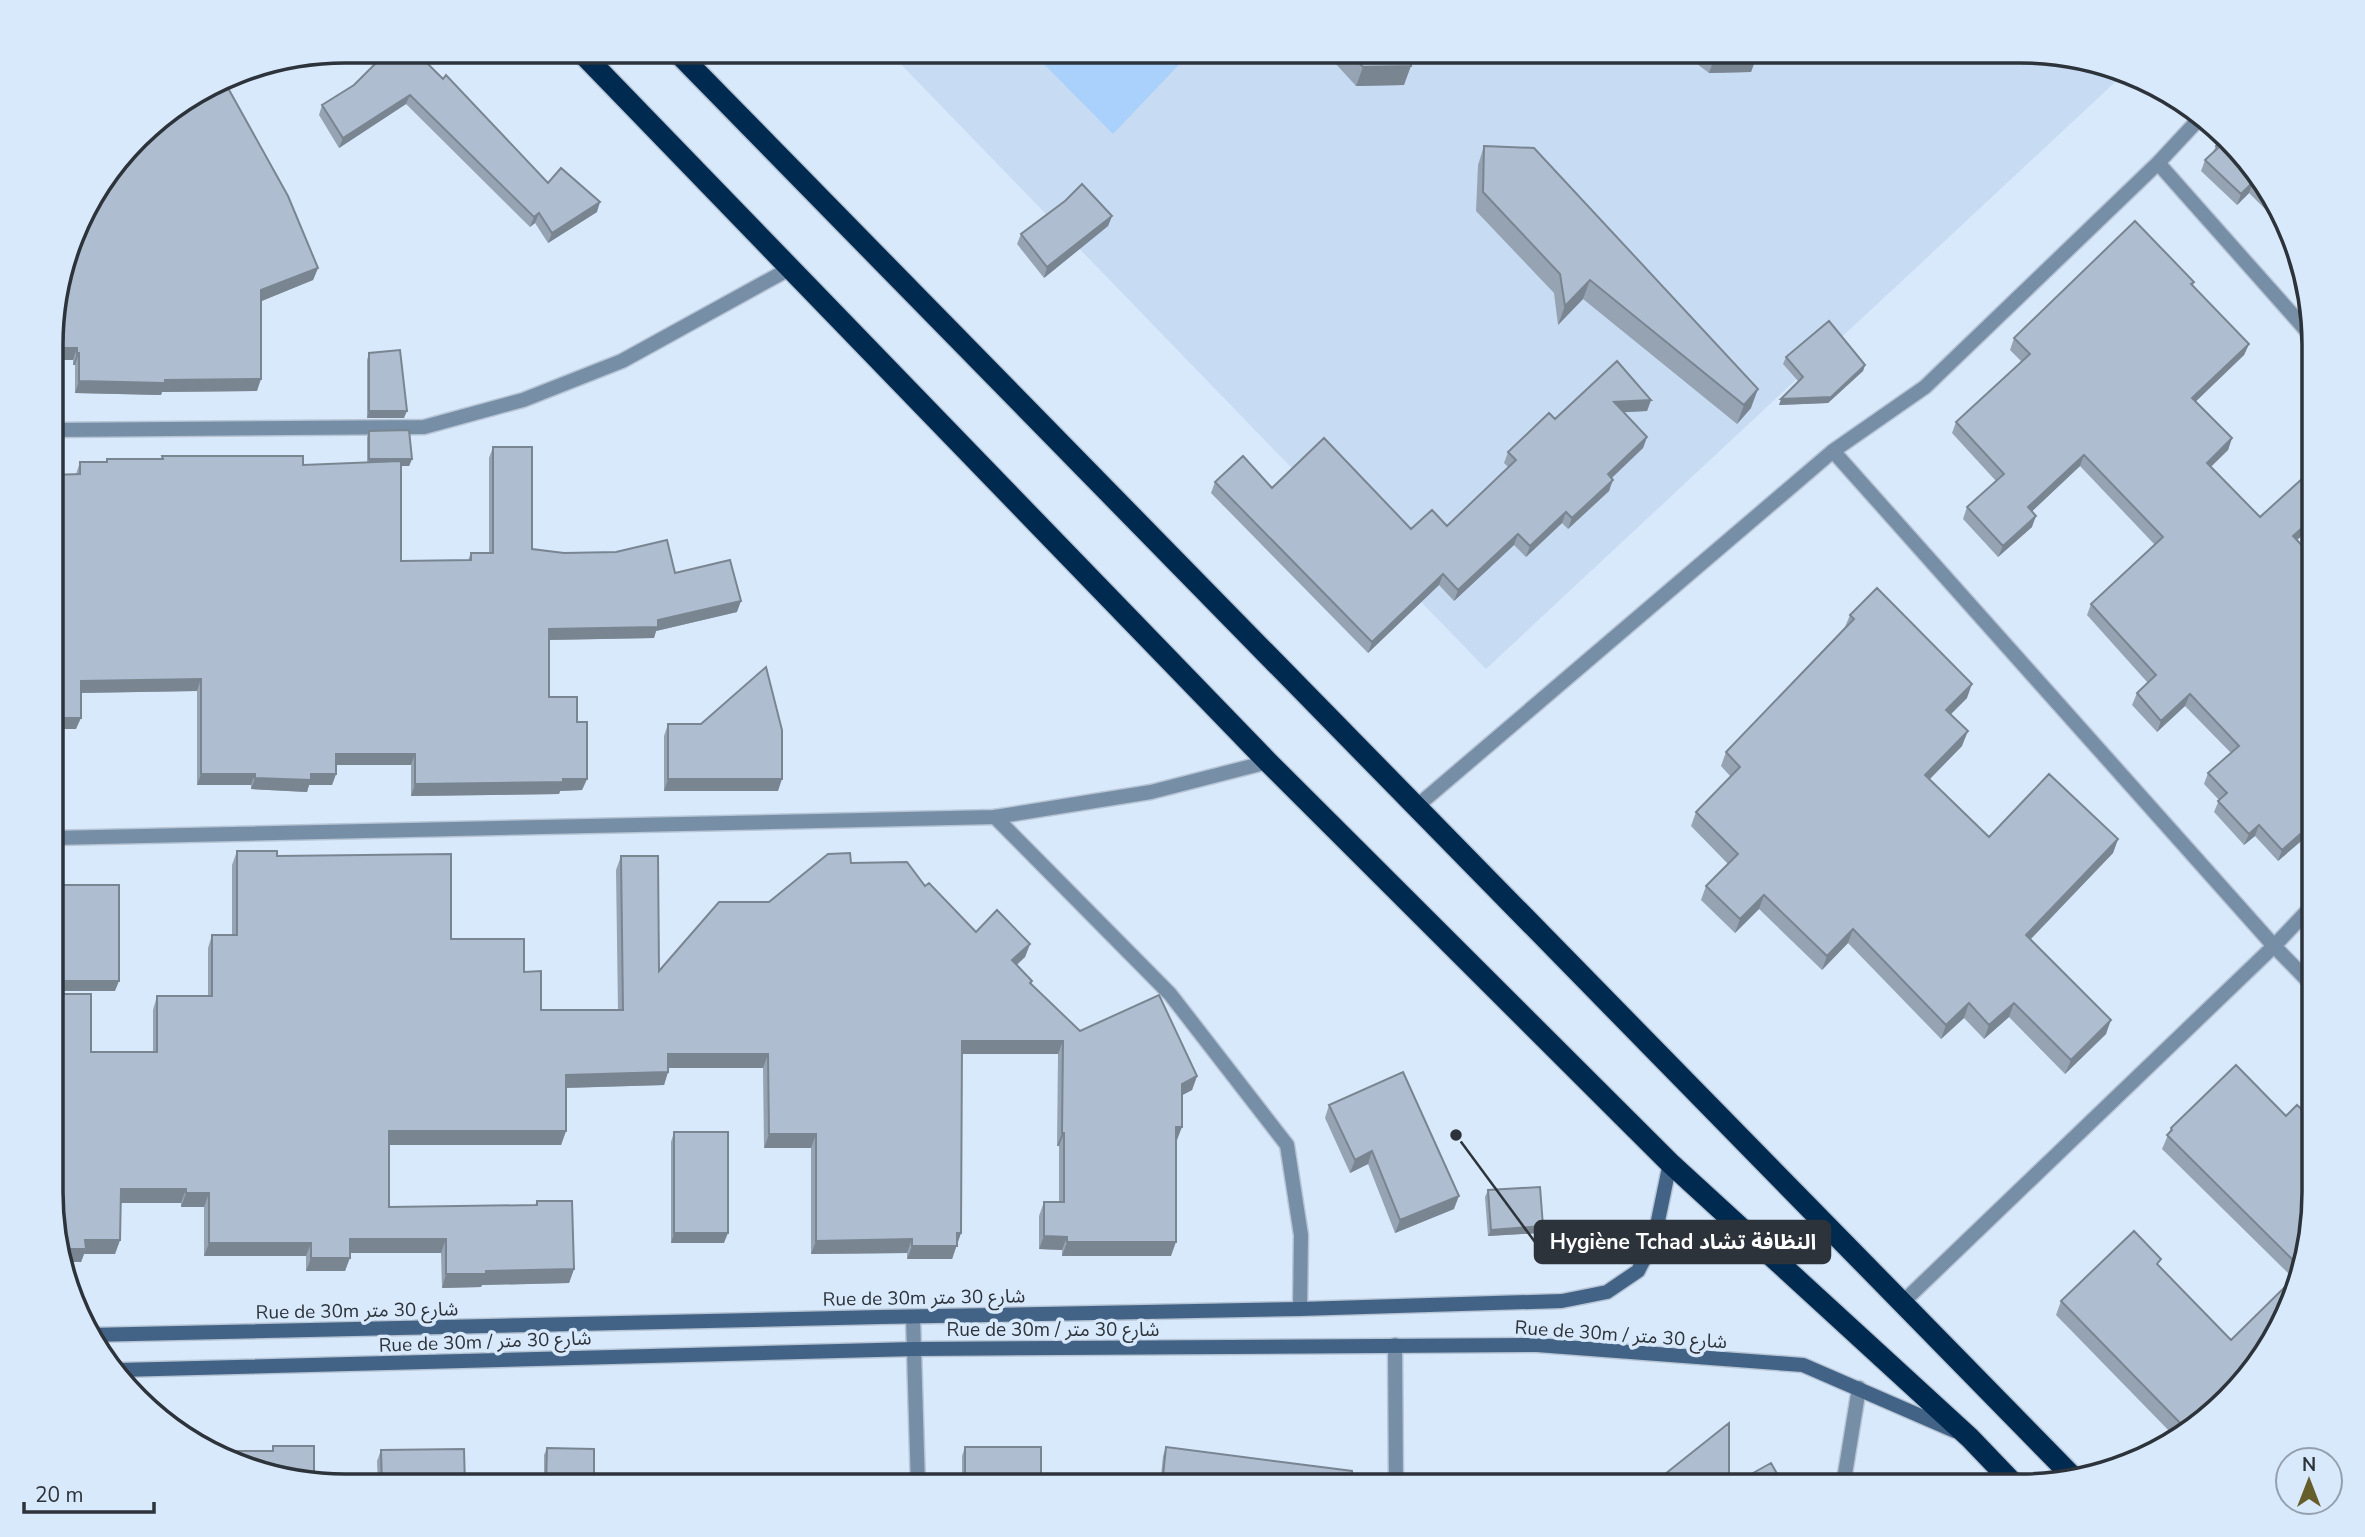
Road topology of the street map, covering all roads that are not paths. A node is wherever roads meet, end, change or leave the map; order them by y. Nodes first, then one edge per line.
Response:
1 (592, 63) edge
2 (688, 63) edge
3 (2195, 123) edge
4 (2158, 163) junction
5 (789, 269) junction
6 (2301, 324) edge
7 (63, 430) edge
8 (1833, 451) junction
9 (1268, 762) junction
10 (1416, 807) junction
11 (995, 817) junction
12 (63, 838) edge
13 (2302, 917) edge
14 (2274, 946) junction
15 (2302, 975) edge
16 (1670, 1163) junction
17 (1902, 1303) junction
18 (1300, 1309) junction
19 (913, 1317) junction
20 (102, 1335) edge
21 (1395, 1345) junction
22 (915, 1349) junction
23 (126, 1370) edge
24 (1859, 1388) junction
25 (1970, 1438) junction
26 (2067, 1470) edge
27 (918, 1474) edge
28 (1396, 1474) edge
29 (1845, 1474) edge
30 (2005, 1474) edge

1 - 5 highway
2 - 10 highway
3 - 4 street
4 - 6 street
4 - 8 street
5 - 7 street
5 - 9 highway
8 - 10 street
8 - 14 street
9 - 11 street
9 - 16 highway
10 - 17 highway
11 - 12 street
11 - 18 street
13 - 14 street
14 - 15 street
14 - 17 street
16 - 18 street, Rue de 30m شارع 30 متر
16 - 25 highway
17 - 26 highway
18 - 19 street, Rue de 30m شارع 30 متر
19 - 20 street, Rue de 30m شارع 30 متر
19 - 22 street
21 - 22 street, Rue de 30m / شارع 30 متر
21 - 24 street, Rue de 30m / شارع 30 متر
21 - 28 street
22 - 23 street, Rue de 30m / شارع 30 متر
22 - 27 street
24 - 25 street, Rue de 30m / شارع 30 متر
24 - 29 street
25 - 30 highway

